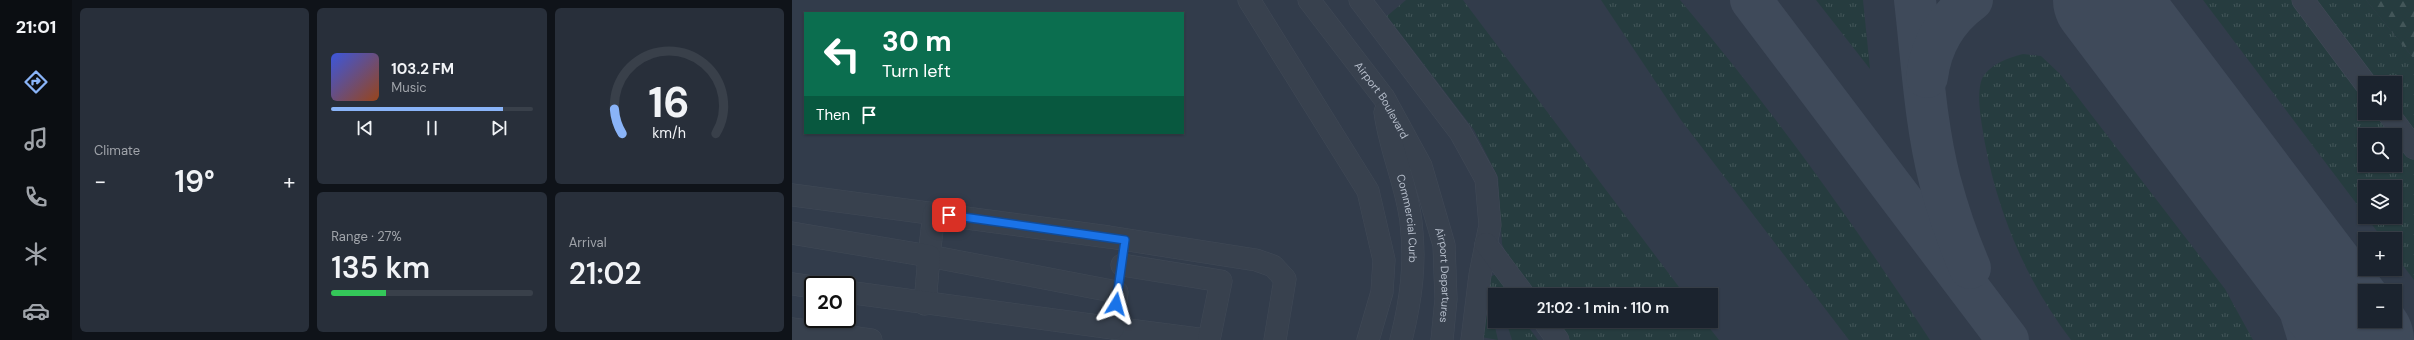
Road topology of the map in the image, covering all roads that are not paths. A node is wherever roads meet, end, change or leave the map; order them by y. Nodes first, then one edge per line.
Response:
1 (1249, 0) edge
2 (1309, 0) edge
3 (1360, 0) edge
4 (2302, 0) edge
5 (2360, 76) edge
6 (1384, 98) junction
7 (2393, 120) edge
8 (2414, 148) edge
9 (792, 195) edge
10 (1434, 210) junction
11 (934, 213) junction
12 (792, 233) edge
13 (1125, 240) junction
14 (1486, 244) junction
15 (929, 256) junction
16 (1122, 265) junction
17 (792, 284) edge
18 (804, 286) edge
19 (1519, 288) edge
20 (1117, 292) junction
21 (856, 293) edge
22 (925, 304) junction
23 (792, 328) edge
24 (1113, 328) junction
25 (1549, 328) edge
26 (871, 340) edge
27 (1208, 340) edge
28 (1275, 340) edge
29 (1368, 340) edge
30 (1400, 340) edge
31 (1427, 340) edge
32 (1442, 340) edge
33 (1472, 340) edge
34 (1558, 340) edge

1 - 29 street
2 - 6 street, Airport Boulevard
3 - 14 street
4 - 5 street
6 - 10 street, Airport Boulevard
6 - 30 street, Commercial Curb
7 - 8 street
9 - 11 street
10 - 31 street
10 - 32 street, Airport Departures
11 - 13 street
11 - 15 street
12 - 15 street
13 - 16 street
13 - 28 street
14 - 19 street
14 - 33 street
15 - 20 street
15 - 22 street
16 - 20 street
16 - 27 street
17 - 18 street
20 - 24 street
21 - 22 street
22 - 24 street
23 - 26 street
24 - 27 street
25 - 34 street

